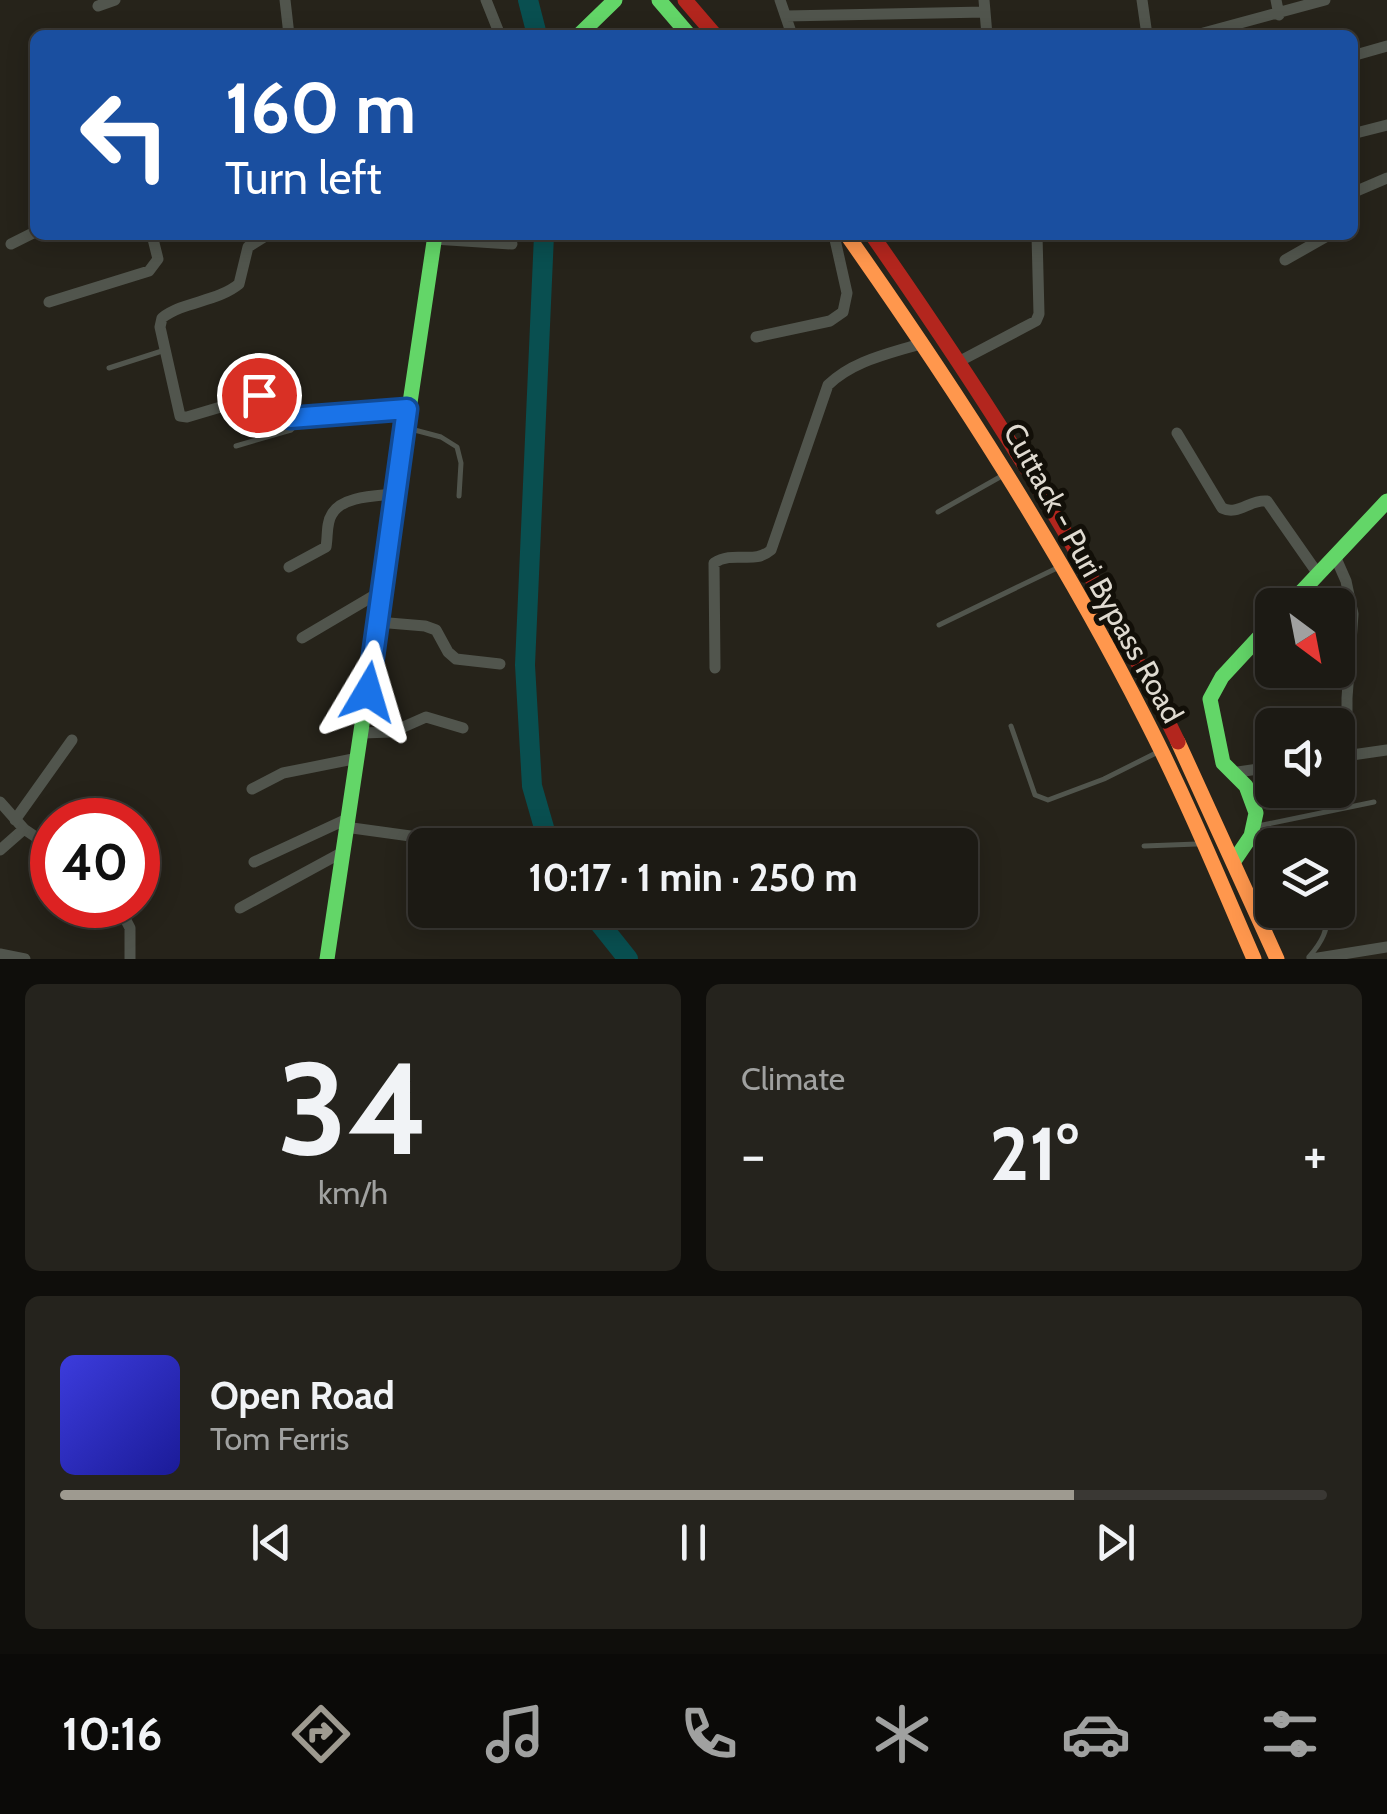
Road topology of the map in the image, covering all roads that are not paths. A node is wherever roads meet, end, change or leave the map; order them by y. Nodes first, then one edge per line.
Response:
1 (115, 0) edge
2 (285, 0) edge
3 (486, 0) edge
4 (615, 0) edge
5 (659, 0) edge
6 (685, 0) edge
7 (780, 0) edge
8 (1142, 0) edge
9 (1276, 0) edge
10 (1325, 0) edge
11 (98, 6) dead end
12 (984, 6) edge
13 (1279, 15) junction
14 (786, 16) junction
15 (288, 30) edge
16 (498, 30) edge
17 (586, 30) edge
18 (685, 30) edge
19 (711, 30) edge
20 (790, 30) edge
21 (1146, 30) edge
22 (1217, 30) edge
23 (1387, 46) edge
24 (1358, 54) edge
25 (1387, 125) edge
26 (1358, 132) edge
27 (1387, 178) edge
28 (1358, 190) edge
29 (30, 234) edge
30 (153, 240) edge
31 (259, 240) edge
32 (434, 240) edge
33 (467, 240) edge
34 (835, 240) edge
35 (851, 240) edge
36 (875, 240) edge
37 (1037, 240) edge
38 (1320, 240) edge
39 (11, 244) dead end
40 (512, 244) dead end
41 (1286, 260) dead end
42 (49, 302) dead end
43 (756, 337) dead end
44 (923, 343) junction
45 (165, 350) junction
46 (960, 361) junction
47 (109, 368) dead end
48 (407, 409) junction
49 (302, 418) junction
50 (404, 427) junction
51 (1177, 433) dead end
52 (236, 446) dead end
53 (1007, 473) junction
54 (394, 494) junction
55 (460, 496) dead end
56 (1387, 501) edge
57 (938, 512) dead end
58 (1336, 556) junction
59 (1062, 566) junction
60 (289, 567) dead end
61 (1318, 574) junction
62 (1305, 588) edge
63 (380, 592) junction
64 (377, 622) junction
65 (939, 625) dead end
66 (302, 638) dead end
67 (1255, 641) edge
68 (500, 664) dead end
69 (715, 668) dead end
70 (1346, 708) edge
71 (1011, 726) dead end
72 (463, 728) dead end
73 (362, 733) junction
74 (72, 740) dead end
75 (1160, 750) junction
76 (1387, 750) edge
77 (1355, 754) edge
78 (358, 758) junction
79 (1255, 770) edge
80 (1231, 774) junction
81 (252, 788) dead end
82 (0, 802) edge
83 (1374, 802) dead end
84 (346, 823) junction
85 (19, 825) junction
86 (1256, 826) junction
87 (30, 833) edge
88 (408, 834) edge
89 (1204, 844) junction
90 (1144, 846) dead end
91 (0, 850) edge
92 (341, 852) junction
93 (1234, 861) junction
94 (254, 862) dead end
95 (240, 908) dead end
96 (130, 928) edge
97 (1326, 928) edge
98 (1387, 947) edge
99 (0, 953) edge
100 (25, 959) edge
101 (130, 959) edge
102 (327, 959) edge
103 (1254, 959) edge
104 (1277, 959) edge
105 (1310, 959) edge

1 - 11 street
2 - 15 street
3 - 16 street
4 - 17 main road
5 - 18 main road
6 - 19 main road
7 - 14 street
8 - 21 street
9 - 13 street
10 - 13 street
12 - 14 street
13 - 22 street
14 - 20 street
23 - 24 street
25 - 26 street
27 - 28 street
29 - 39 street
30 - 42 street
31 - 45 street
32 - 48 main road
33 - 40 street
34 - 43 street
35 - 44 main road, Cuttack - Puri Bypass Road
36 - 46 main road, Cuttack - Puri Bypass Road
37 - 46 street
38 - 41 street
44 - 53 main road, Cuttack - Puri Bypass Road
44 - 69 street
45 - 47 lane
45 - 49 street
46 - 93 main road, Cuttack - Puri Bypass Road
48 - 49 street
48 - 50 main road
49 - 52 lane
50 - 54 main road
50 - 55 lane
51 - 61 street
53 - 57 lane
53 - 59 main road, Cuttack - Puri Bypass Road
54 - 60 street
54 - 63 main road
56 - 58 main road
58 - 61 main road
58 - 70 street
59 - 65 lane
59 - 75 main road, Cuttack - Puri Bypass Road
61 - 62 main road
63 - 64 main road
63 - 66 street
64 - 68 street
64 - 73 main road
67 - 80 main road
71 - 75 lane
72 - 73 street
73 - 78 main road
74 - 85 street
75 - 89 main road, Cuttack - Puri Bypass Road
76 - 77 street
78 - 81 street
78 - 84 main road
79 - 80 street
80 - 86 main road
82 - 85 street
83 - 86 lane
84 - 88 street
84 - 92 main road
84 - 94 street
85 - 87 street
85 - 91 street
86 - 93 main road
89 - 90 lane
89 - 103 main road, Cuttack - Puri Bypass Road
92 - 95 street
92 - 102 main road
93 - 104 main road, Cuttack - Puri Bypass Road
96 - 101 street
97 - 105 lane
98 - 105 street
99 - 100 street

